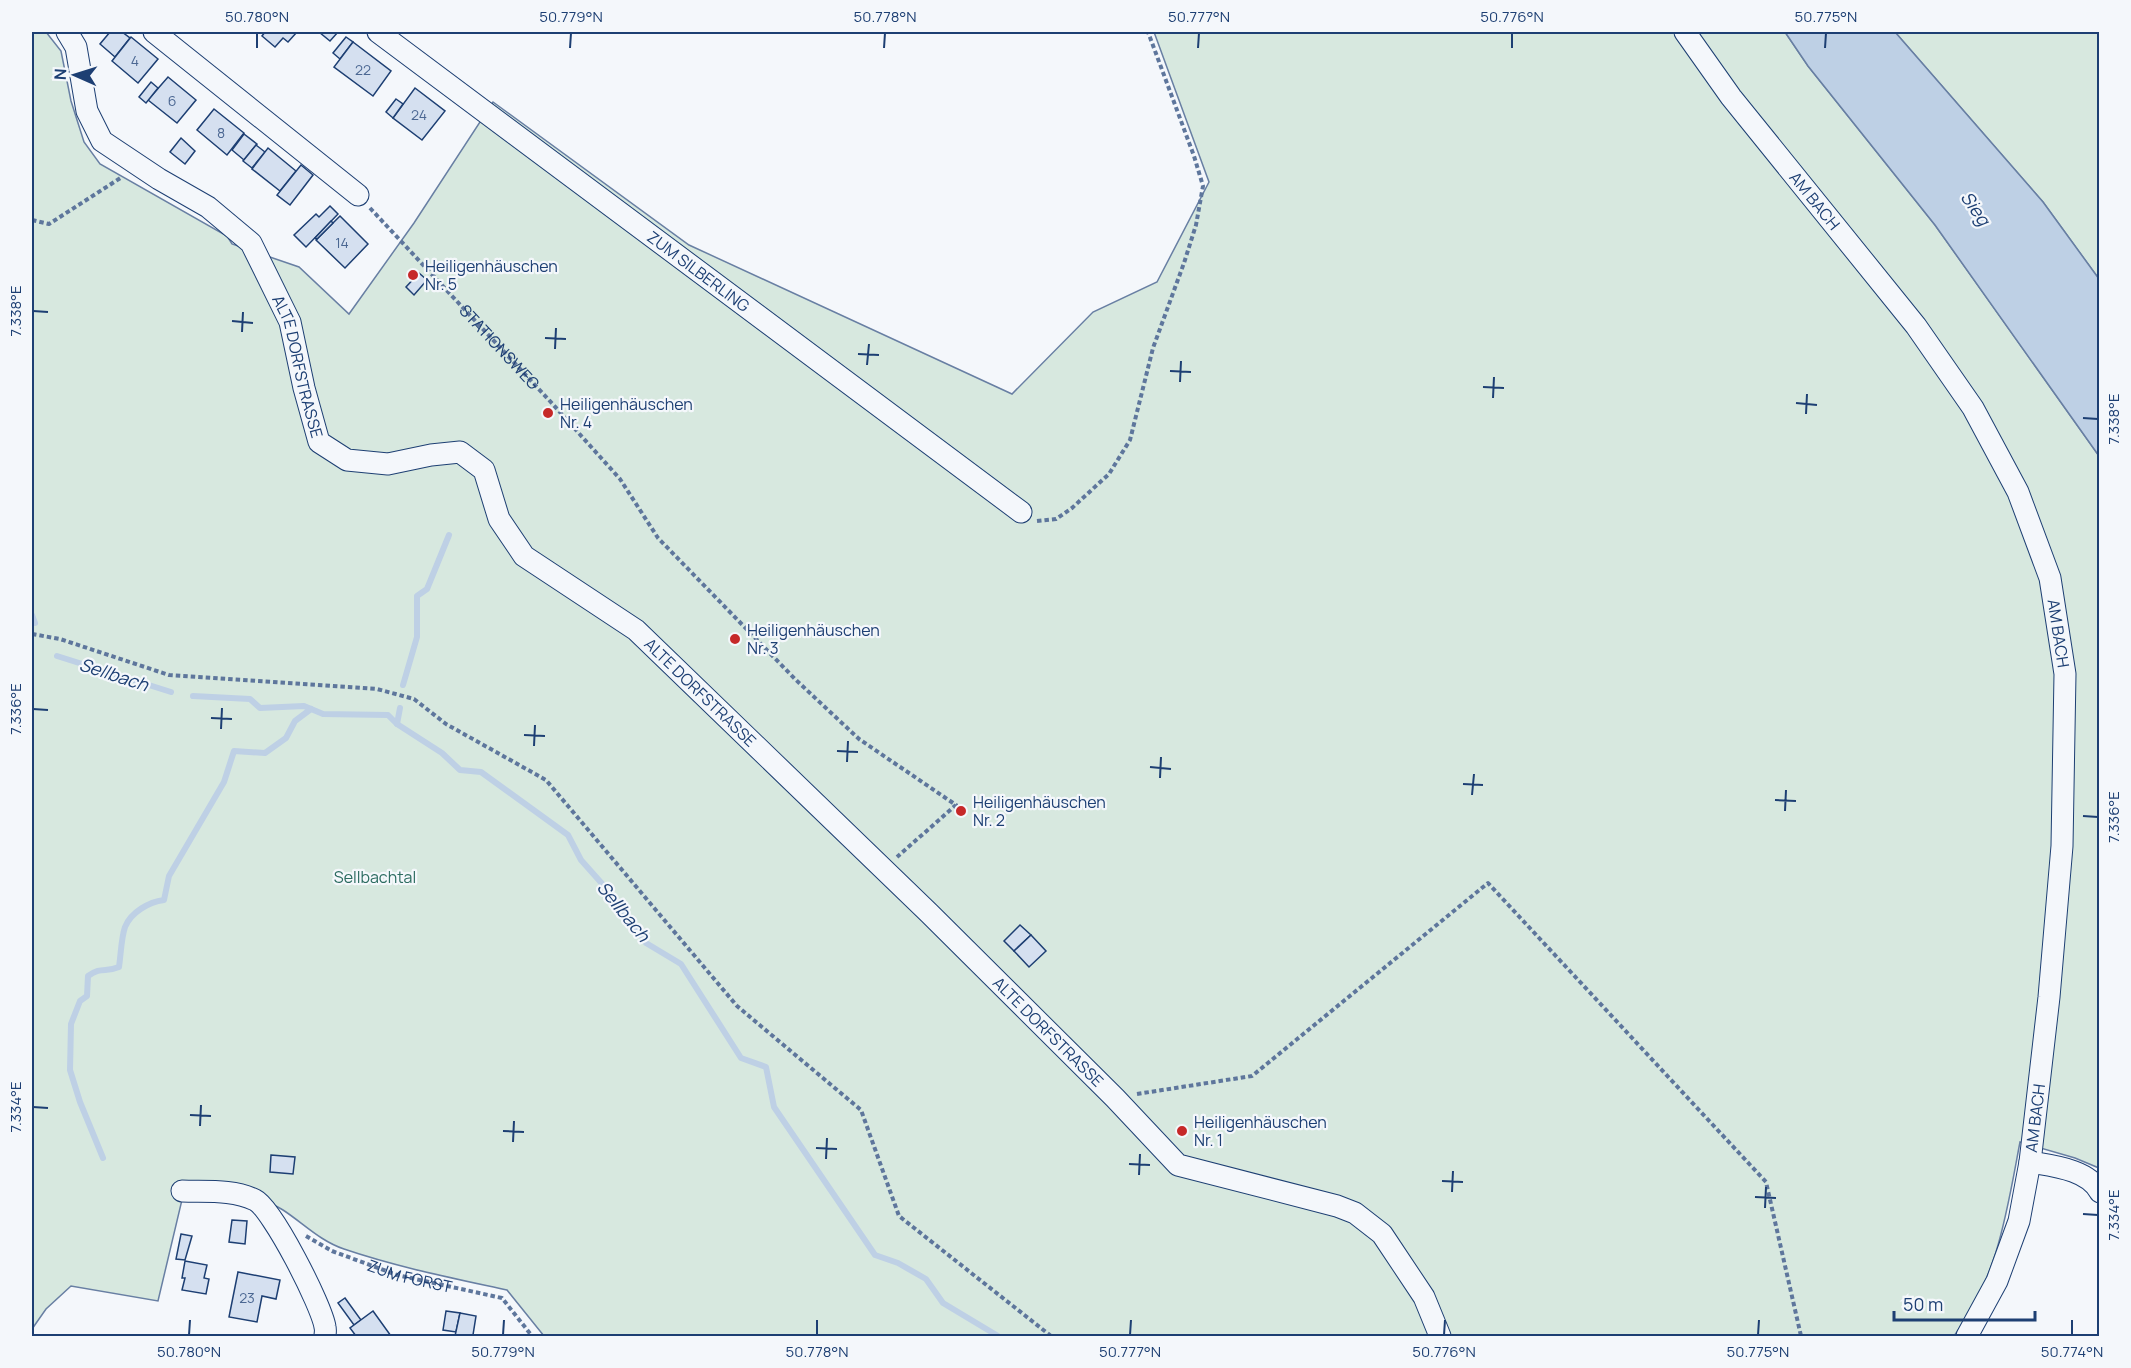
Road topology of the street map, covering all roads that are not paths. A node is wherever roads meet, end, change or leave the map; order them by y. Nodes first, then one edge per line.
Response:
1 (67, 32) edge
2 (154, 32) edge
3 (378, 32) edge
4 (1685, 32) edge
5 (358, 195) road end
6 (1021, 512) road end
7 (2030, 1162) junction
8 (182, 1191) dead end
9 (2100, 1192) edge
10 (325, 1336) edge
11 (1440, 1336) edge
12 (1967, 1336) edge

1 - 11 street, ALTE DORFSTRASSE
2 - 5 street
3 - 6 street, ZUM SILBERLING
4 - 7 street, AM BACH
7 - 9 street
7 - 12 street, AM BACH
8 - 10 street

